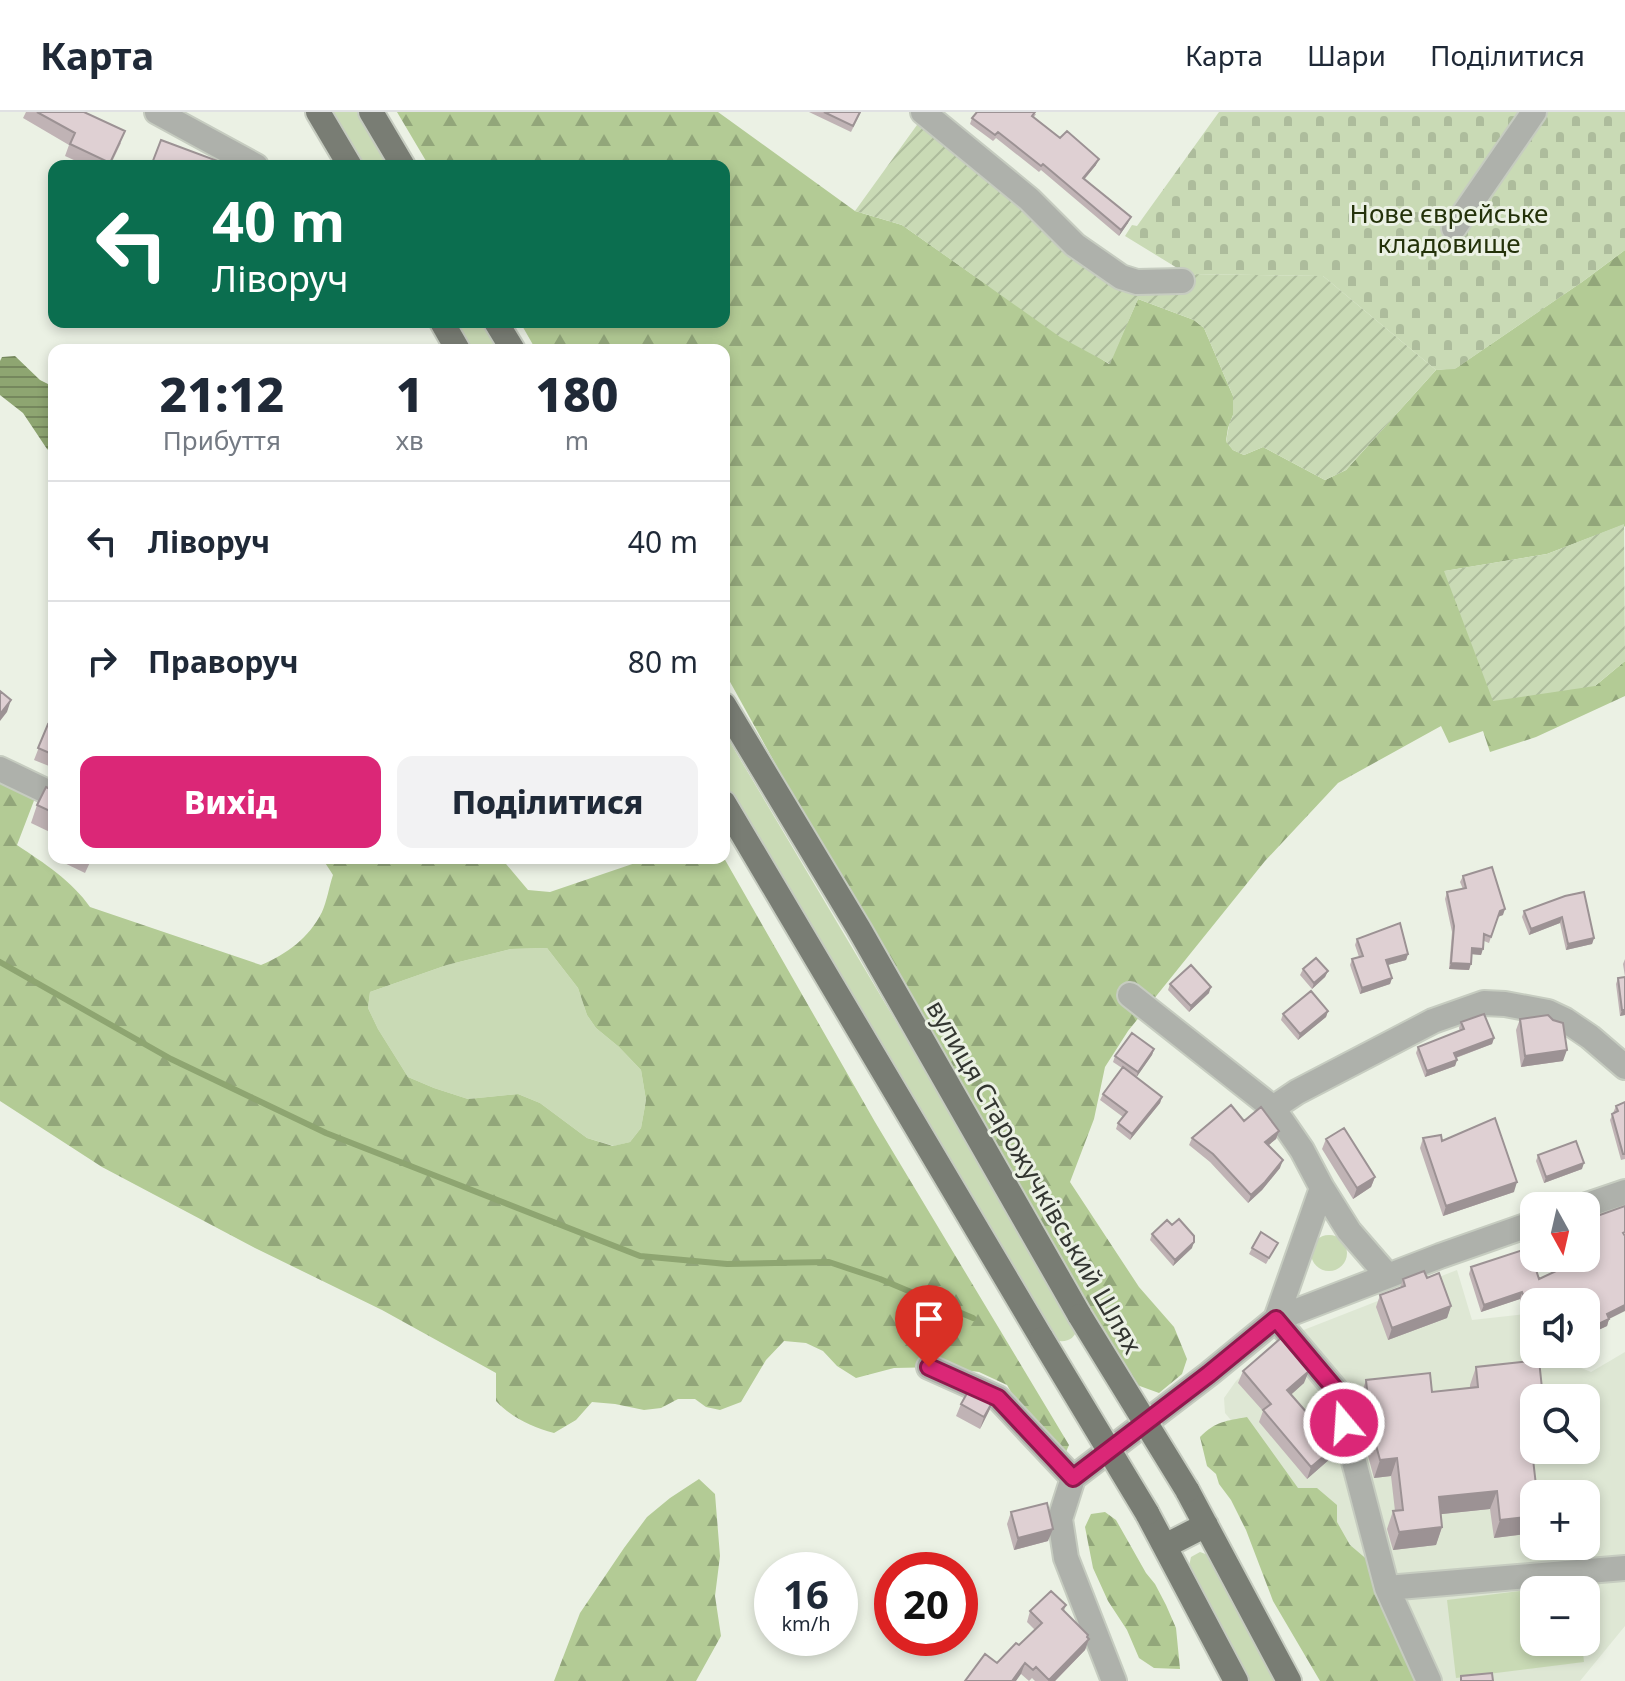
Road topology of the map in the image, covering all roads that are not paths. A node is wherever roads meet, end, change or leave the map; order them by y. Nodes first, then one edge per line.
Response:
1 (157, 112) edge
2 (318, 112) edge
3 (371, 112) edge
4 (923, 112) edge
5 (1534, 112) edge
6 (245, 160) edge
7 (346, 160) edge
8 (399, 160) edge
9 (1454, 228) dead end
10 (1182, 281) dead end
11 (730, 715) edge
12 (0, 769) edge
13 (48, 792) edge
14 (730, 813) edge
15 (1130, 995) dead end
16 (1622, 1061) edge
17 (1273, 1108) junction
18 (1322, 1188) junction
19 (1625, 1192) edge
20 (1600, 1201) edge
21 (1520, 1228) edge
22 (1388, 1276) junction
23 (1276, 1319) junction
24 (929, 1367) dead end
25 (1073, 1478) junction
26 (1206, 1525) junction
27 (1165, 1546) junction
28 (1625, 1568) edge
29 (1387, 1588) junction
30 (1114, 1681) edge
31 (1236, 1681) edge
32 (1289, 1681) edge
33 (1429, 1681) edge

1 - 6 street
2 - 7 main road
3 - 8 main road
4 - 10 street
5 - 9 street
11 - 26 main road, вулиця Старожучківський Шлях, bridge
12 - 13 street
14 - 27 main road, bridge
15 - 17 street
16 - 17 street
17 - 18 street
18 - 22 street
18 - 23 street
19 - 20 street
21 - 22 street
22 - 23 street
23 - 25 street
23 - 29 street
24 - 25 street
25 - 30 street
26 - 27 main road
26 - 32 main road, вулиця Старожучківський Шлях
27 - 31 main road
28 - 29 street
29 - 33 street

